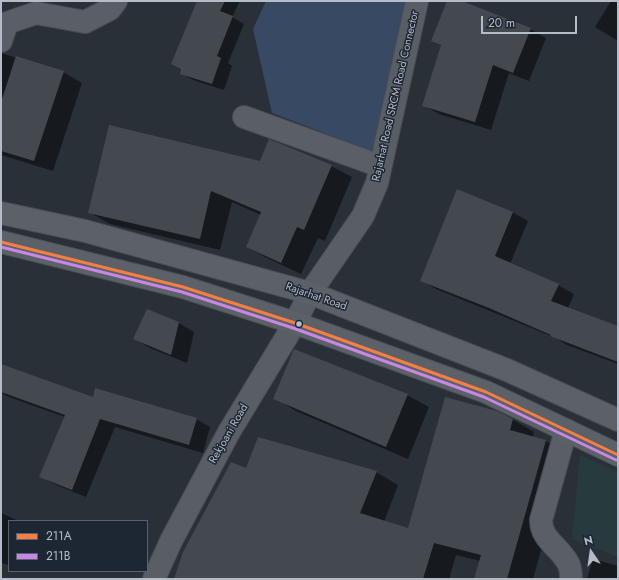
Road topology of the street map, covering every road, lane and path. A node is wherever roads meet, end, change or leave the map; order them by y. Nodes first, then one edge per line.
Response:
1 (116, 1) edge
2 (417, 1) edge
3 (3, 28) edge
4 (244, 117) dead end
5 (380, 166) junction
6 (1, 213) edge
7 (1, 242) edge
8 (310, 293) junction
9 (296, 323) junction
10 (618, 420) edge
11 (566, 430) junction
12 (618, 455) edge
13 (154, 579) edge
14 (571, 579) edge

1 - 3 street
2 - 5 street, Rajarhat Road SRCM Road Connector
4 - 5 street
5 - 8 street, Rajarhat Road SRCM Road Connector
6 - 8 main road, Rajarhat Road
7 - 9 main road
8 - 9 street, Rekjoani Road
8 - 10 main road, Rajarhat Road
9 - 11 main road
9 - 13 street, Rekjoani Road
11 - 12 main road
11 - 14 street

